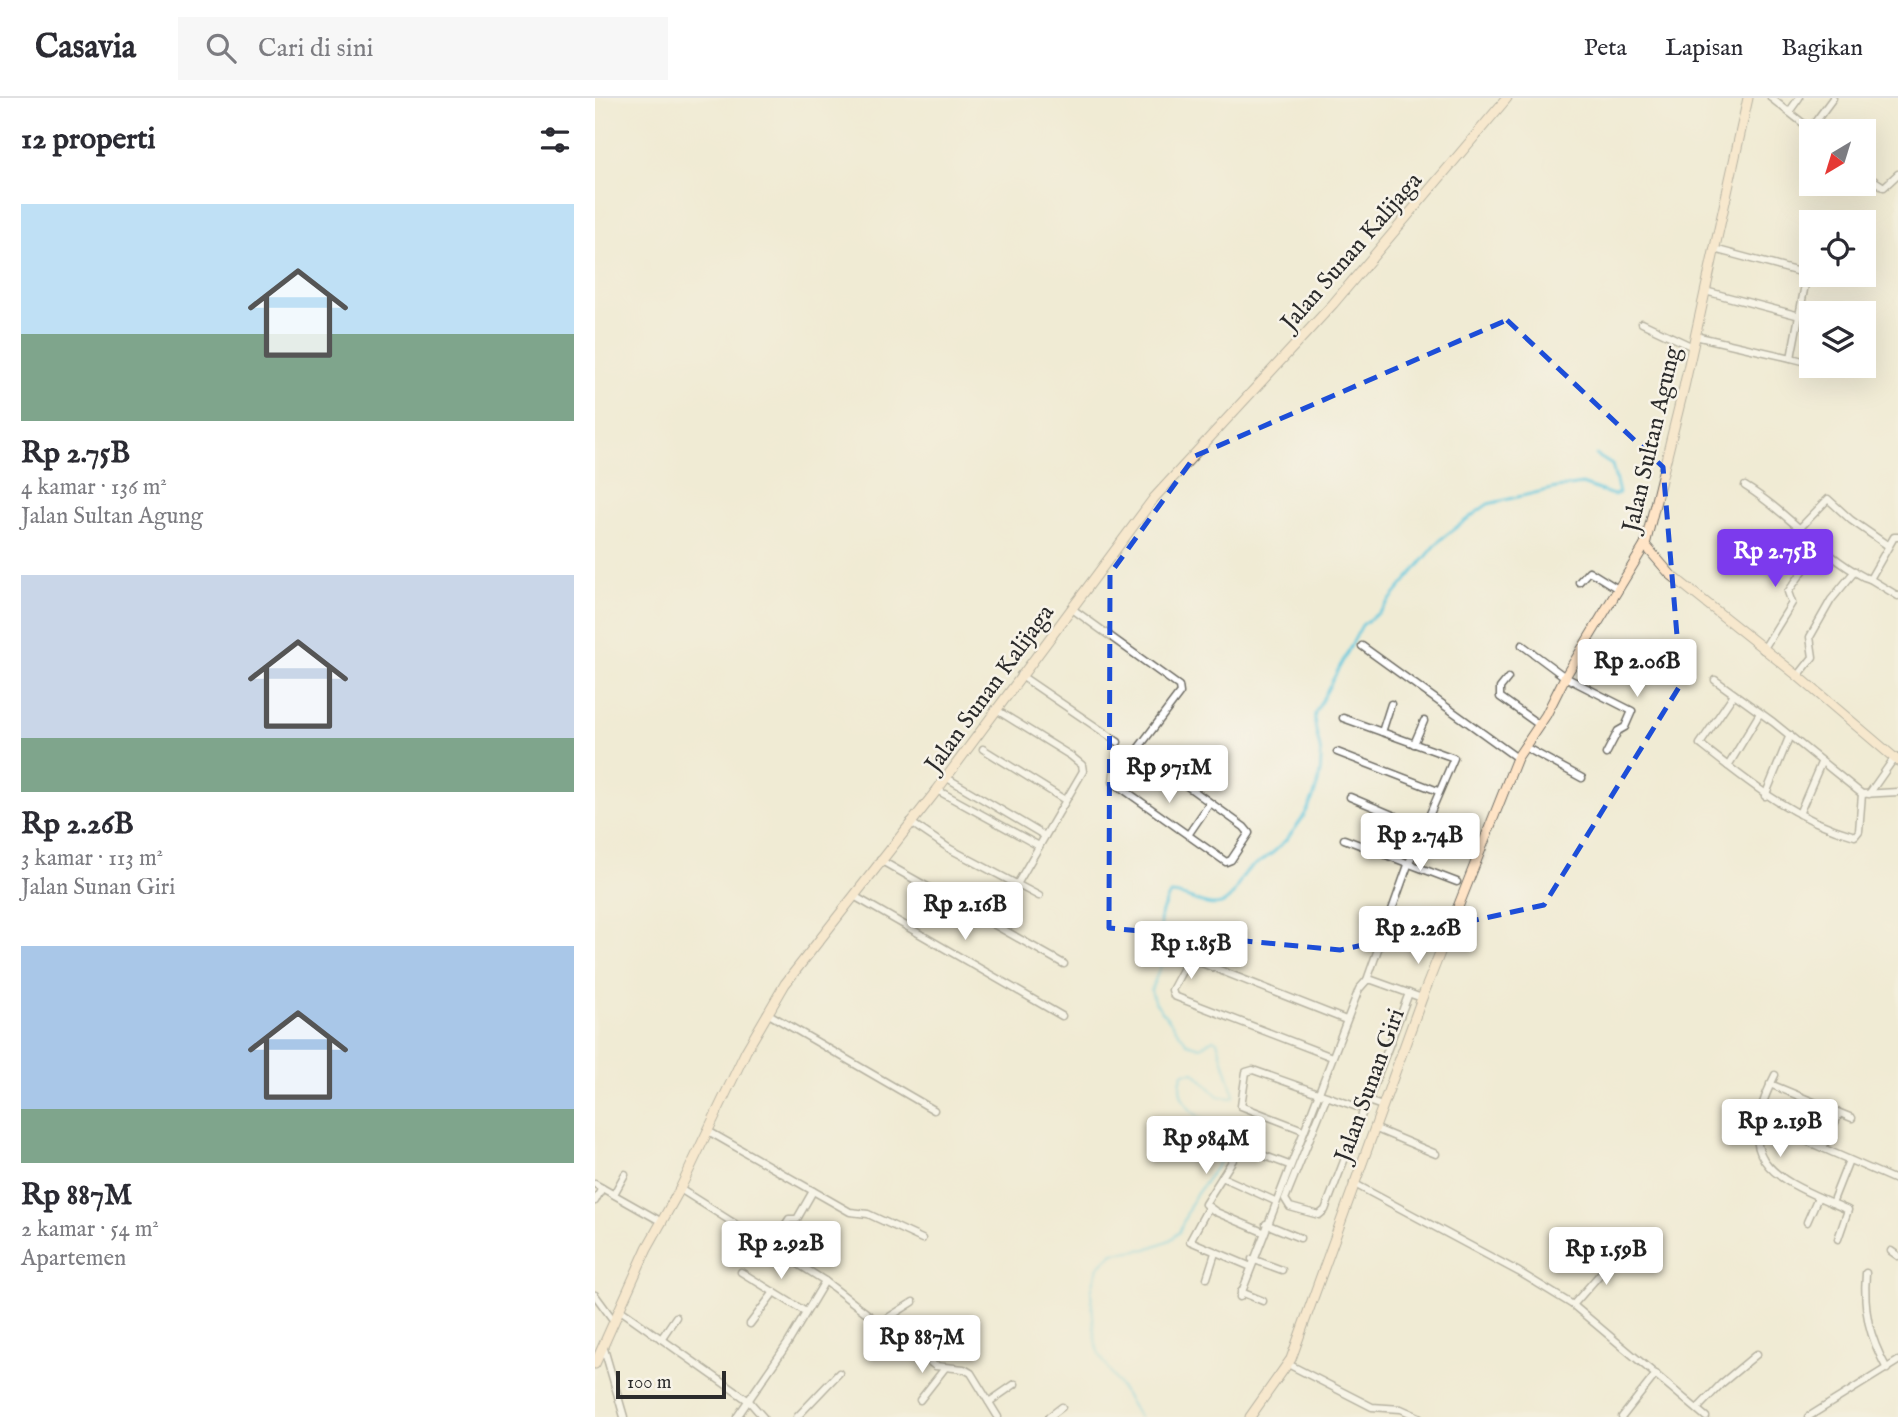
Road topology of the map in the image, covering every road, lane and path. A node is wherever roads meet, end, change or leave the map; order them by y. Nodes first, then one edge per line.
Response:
1 (1507, 98) edge
2 (1748, 98) edge
3 (1771, 98) edge
4 (1799, 98) edge
5 (1833, 98) edge
6 (1789, 112) junction
7 (1819, 119) edge
8 (1799, 120) edge
9 (1898, 174) edge
10 (1876, 182) edge
11 (1714, 248) junction
12 (1705, 291) junction
13 (1803, 301) edge
14 (1799, 316) edge
15 (1799, 321) edge
16 (1642, 323) dead end
17 (1695, 335) junction
18 (1693, 347) junction
19 (1791, 358) junction
20 (1799, 360) edge
21 (1745, 486) dead end
22 (1801, 527) junction
23 (1898, 537) edge
24 (1645, 545) junction
25 (1887, 545) junction
26 (1821, 546) junction
27 (1855, 571) junction
28 (1870, 579) junction
29 (1579, 582) dead end
30 (1618, 589) junction
31 (1898, 596) edge
32 (1071, 608) junction
33 (1522, 645) dead end
34 (1362, 646) dead end
35 (1762, 650) junction
36 (1020, 675) junction
37 (1798, 676) junction
38 (1565, 677) junction
39 (1508, 678) dead end
40 (1715, 680) dead end
41 (1734, 694) junction
42 (1391, 704) dead end
43 (995, 709) junction
44 (1760, 713) junction
45 (1343, 719) dead end
46 (1424, 721) dead end
47 (1538, 724) junction
48 (1382, 732) junction
49 (1790, 735) junction
50 (1118, 742) dead end
51 (1414, 744) junction
52 (1525, 747) junction
53 (983, 749) dead end
54 (1137, 750) junction
55 (1337, 752) dead end
56 (1607, 754) dead end
57 (1517, 758) junction
58 (1896, 759) edge
59 (1821, 763) junction
60 (1728, 766) junction
61 (947, 778) junction
62 (1582, 778) dead end
63 (937, 790) junction
64 (1438, 791) junction
65 (1898, 792) edge
66 (1865, 794) junction
67 (1765, 796) junction
68 (1350, 797) dead end
69 (985, 800) junction
70 (1065, 800) junction
71 (1210, 803) junction
72 (978, 813) junction
73 (1799, 814) junction
74 (1014, 818) junction
75 (911, 822) junction
76 (1423, 828) junction
77 (1007, 829) junction
78 (1188, 835) junction
79 (1045, 836) junction
80 (1344, 839) dead end
81 (1038, 846) junction
82 (880, 860) junction
83 (1408, 865) junction
84 (1457, 882) dead end
85 (1015, 884) junction
86 (854, 896) junction
87 (1039, 896) dead end
88 (995, 922) junction
89 (1064, 964) dead end
90 (1367, 980) junction
91 (1409, 993) junction
92 (1422, 998) junction
93 (767, 1013) junction
94 (1062, 1016) dead end
95 (1346, 1020) junction
96 (1332, 1057) junction
97 (1775, 1075) dead end
98 (1770, 1084) junction
99 (1317, 1093) junction
100 (1327, 1096) junction
101 (1382, 1106) junction
102 (934, 1110) dead end
103 (1839, 1114) junction
104 (1852, 1118) dead end
105 (1756, 1119) junction
106 (1374, 1128) junction
107 (1303, 1130) junction
108 (708, 1131) junction
109 (1823, 1148) junction
110 (1436, 1154) dead end
111 (1849, 1160) junction
112 (1289, 1165) junction
113 (625, 1174) dead end
114 (1222, 1177) junction
115 (1898, 1181) edge
116 (1353, 1182) junction
117 (598, 1186) edge
118 (680, 1189) junction
119 (813, 1191) junction
120 (614, 1194) junction
121 (1818, 1197) junction
122 (595, 1201) edge
123 (1275, 1201) junction
124 (1832, 1203) junction
125 (1207, 1208) junction
126 (661, 1222) junction
127 (1807, 1222) dead end
128 (1266, 1224) junction
129 (1263, 1232) junction
130 (922, 1238) dead end
131 (1300, 1238) dead end
132 (1838, 1239) dead end
133 (772, 1246) junction
134 (1616, 1251) dead end
135 (1891, 1251) dead end
136 (1215, 1253) junction
137 (1898, 1256) edge
138 (1252, 1259) junction
139 (1249, 1266) junction
140 (1282, 1270) dead end
141 (741, 1272) dead end
142 (1866, 1273) dead end
143 (1207, 1278) dead end
144 (825, 1281) junction
145 (774, 1293) junction
146 (595, 1296) edge
147 (1263, 1301) dead end
148 (913, 1303) dead end
149 (1573, 1305) junction
150 (619, 1309) junction
151 (806, 1312) junction
152 (676, 1317) dead end
153 (614, 1321) junction
154 (750, 1324) dead end
155 (878, 1324) junction
156 (661, 1339) junction
157 (603, 1345) junction
158 (1757, 1354) dead end
159 (1898, 1361) edge
160 (595, 1364) edge
161 (1288, 1364) junction
162 (945, 1368) junction
163 (1887, 1369) junction
164 (839, 1373) dead end
165 (1656, 1374) junction
166 (1015, 1384) dead end
167 (920, 1400) dead end
168 (749, 1401) junction
169 (989, 1402) junction
170 (1062, 1407) dead end
171 (1697, 1409) junction
172 (624, 1417) edge
173 (737, 1417) edge
174 (763, 1417) edge
175 (797, 1417) edge
176 (998, 1417) edge
177 (1049, 1417) edge
178 (1249, 1417) edge
179 (1419, 1417) edge
180 (1622, 1417) edge
181 (1706, 1417) edge
182 (1808, 1417) edge

1 - 32 street, Jalan Sunan Kalijaga
2 - 11 street, Jalan Sultan Agung
3 - 6 street
4 - 6 street
5 - 7 street
6 - 8 street
9 - 10 street
11 - 12 street, Jalan Sultan Agung
11 - 13 street
12 - 14 street
12 - 17 street, Jalan Sultan Agung
15 - 19 street
16 - 18 street
17 - 18 street, Jalan Sultan Agung
17 - 19 street
18 - 24 street, Jalan Sultan Agung
19 - 20 street
21 - 22 street
22 - 25 street
22 - 26 street
23 - 25 street
24 - 30 street, Jalan Sunan Giri
24 - 35 street, Jalan Sultan Agung
25 - 28 street
26 - 27 street
26 - 35 street
27 - 28 street
27 - 37 street
28 - 31 street
29 - 30 street
30 - 38 street, Jalan Sunan Giri
32 - 36 street, Jalan Sunan Kalijaga
32 - 54 street
33 - 38 street
34 - 57 street
35 - 37 street, Jalan Sultan Agung
36 - 43 street, Jalan Sunan Kalijaga
36 - 50 street
37 - 58 street, Jalan Sultan Agung
38 - 47 street, Jalan Sunan Giri
38 - 56 street
39 - 47 street
40 - 41 street
41 - 44 street
41 - 60 street
42 - 48 street
43 - 61 street, Jalan Sunan Kalijaga
43 - 70 street
44 - 49 street
44 - 60 street
45 - 48 street
46 - 51 street
47 - 52 street, Jalan Sunan Giri
48 - 51 street
49 - 59 street
49 - 67 street
51 - 64 street
52 - 57 street, Jalan Sunan Giri
52 - 62 street
53 - 70 street
54 - 71 street
54 - 78 street
55 - 64 street
57 - 92 street, Jalan Sunan Giri
58 - 66 street
59 - 66 street
59 - 73 street
60 - 67 street
61 - 63 street, Jalan Sunan Kalijaga
61 - 69 street
63 - 72 street
63 - 75 street, Jalan Sunan Kalijaga
64 - 76 street
65 - 66 street
66 - 73 street
67 - 73 street
68 - 76 street
69 - 72 street
69 - 74 street
70 - 79 street
71 - 78 street
71 - 78 street
72 - 77 street
74 - 77 street
74 - 79 street
75 - 82 street, Jalan Sunan Kalijaga
75 - 85 street
76 - 83 street
77 - 81 street
79 - 81 street
80 - 83 street
81 - 85 street
82 - 86 street, Jalan Sunan Kalijaga
82 - 88 street
83 - 84 street
83 - 90 street
85 - 87 street
85 - 88 street
86 - 93 street, Jalan Sunan Kalijaga
86 - 94 street
88 - 89 street
90 - 91 street
90 - 95 street
91 - 92 street
91 - 101 street
92 - 101 street, Jalan Sunan Giri
93 - 102 street
93 - 108 street, Jalan Sunan Kalijaga
95 - 96 street
95 - 96 street
96 - 99 street
97 - 98 street
98 - 103 street
98 - 105 street
99 - 100 street
99 - 107 street
99 - 107 street
100 - 100 street
101 - 106 street, Jalan Sunan Giri
103 - 104 street
103 - 109 street
105 - 109 street
105 - 121 street
106 - 110 street
106 - 116 street, Jalan Sunan Giri
107 - 112 street
108 - 118 street, Jalan Sunan Kalijaga
108 - 119 street
109 - 111 street
111 - 115 street
111 - 124 street
112 - 114 street
112 - 123 street
113 - 120 street
114 - 123 street
114 - 125 street
116 - 149 street
116 - 161 street, Jalan Sunan Giri
117 - 120 street
117 - 122 street
118 - 126 street, Jalan Sunan Kalijaga
118 - 133 street
119 - 130 street
119 - 133 street
120 - 126 street
121 - 124 street
121 - 127 street
123 - 128 street
124 - 132 street
125 - 129 street
125 - 136 street
126 - 150 street, Jalan Sunan Kalijaga
128 - 129 street
128 - 131 street
129 - 138 street
133 - 144 street
134 - 149 street
135 - 137 street
136 - 139 street
136 - 143 street
138 - 139 street
138 - 140 street
139 - 147 street
141 - 145 street
142 - 163 street
144 - 151 street
144 - 155 street
145 - 151 street
145 - 154 street
146 - 153 street
148 - 155 street
149 - 165 street
150 - 153 street, Jalan Sunan Kalijaga
150 - 156 street
151 - 168 street
152 - 156 street
153 - 157 street, Jalan Sunan Kalijaga
155 - 162 street
156 - 168 street
157 - 160 street, Jalan Sunan Kalijaga
157 - 172 street
158 - 171 street
159 - 163 street
161 - 178 street, Jalan Sunan Giri
161 - 179 street
162 - 167 street
162 - 169 street
163 - 182 street
164 - 175 street
165 - 171 street
165 - 180 street
166 - 169 street
168 - 173 street
168 - 174 street
169 - 176 street
170 - 177 street
171 - 181 street

